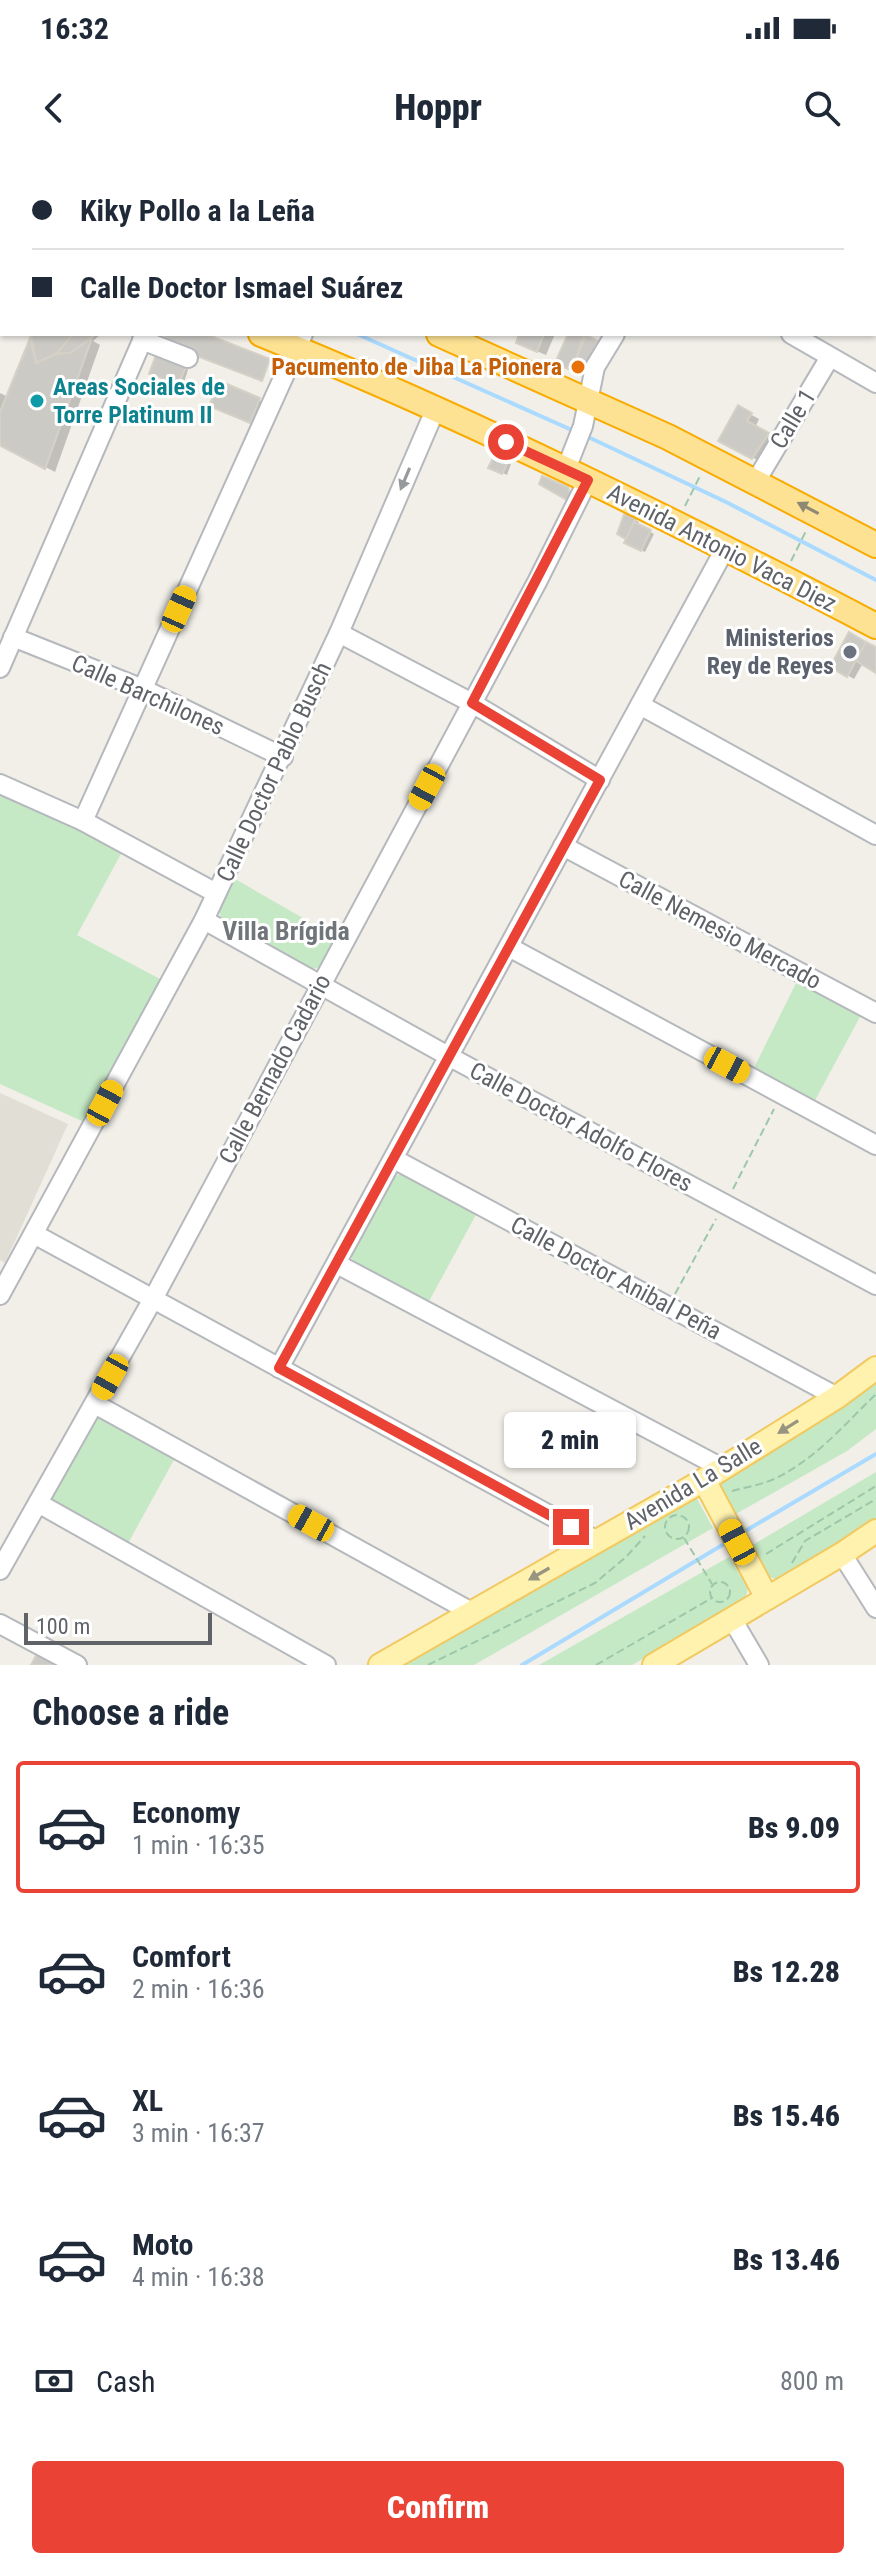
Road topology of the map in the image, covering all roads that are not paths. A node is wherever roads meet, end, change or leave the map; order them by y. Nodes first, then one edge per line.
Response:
1 (271, 336) edge
2 (444, 336) edge
3 (614, 336) edge
4 (794, 336) edge
5 (144, 337) edge
6 (300, 342) edge
7 (830, 357) junction
8 (188, 358) dead end
9 (876, 383) edge
10 (590, 401) junction
11 (436, 408) junction
12 (566, 469) junction
13 (588, 480) junction
14 (756, 481) junction
15 (876, 545) edge
16 (726, 547) junction
17 (876, 626) edge
18 (339, 633) junction
19 (13, 637) junction
20 (0, 668) edge
21 (143, 689) junction
22 (472, 703) junction
23 (640, 705) junction
24 (283, 757) junction
25 (600, 780) junction
26 (0, 784) edge
27 (83, 821) junction
28 (876, 835) edge
29 (563, 846) junction
30 (216, 893) junction
31 (204, 920) junction
32 (509, 947) junction
33 (321, 984) junction
34 (876, 1013) edge
35 (450, 1057) junction
36 (876, 1145) edge
37 (394, 1159) junction
38 (34, 1234) junction
39 (337, 1264) junction
40 (876, 1285) edge
41 (1, 1291) edge
42 (153, 1299) junction
43 (279, 1368) junction
44 (876, 1368) edge
45 (837, 1397) junction
46 (95, 1404) junction
47 (713, 1474) junction
48 (38, 1503) junction
49 (876, 1531) edge
50 (597, 1541) junction
51 (842, 1554) junction
52 (0, 1570) edge
53 (767, 1598) junction
54 (876, 1608) edge
55 (473, 1613) junction
56 (732, 1619) junction
57 (0, 1624) edge
58 (77, 1665) edge
59 (326, 1665) edge
60 (380, 1665) edge
61 (654, 1665) edge
62 (759, 1665) edge

1 - 6 highway, Avenida Antonio Vaca Diez
2 - 10 highway
3 - 10 street
4 - 7 street
5 - 8 street
5 - 19 street
6 - 11 highway, Avenida Antonio Vaca Diez
6 - 21 street
7 - 9 street
7 - 14 street, Calle 1
10 - 12 street
10 - 14 highway
11 - 12 highway, Avenida Antonio Vaca Diez
11 -> 18 street, Calle Doctor Pablo Busch
12 - 13 highway, Avenida Antonio Vaca Diez
13 - 16 highway, Avenida Antonio Vaca Diez
13 - 22 street, Calle Bernado Cadario
15 -> 14 highway
16 - 17 highway, Avenida Antonio Vaca Diez
16 - 23 street
18 - 22 street
18 - 24 street, Calle Doctor Pablo Busch
19 - 20 street
19 - 21 street, Calle Barchilones
21 - 24 street, Calle Barchilones
21 - 27 street
22 - 25 street
22 - 33 street, Calle Bernado Cadario
23 - 25 street
23 - 28 street
24 - 30 street, Calle Doctor Pablo Busch
25 - 29 street
26 - 27 street
27 - 30 street
29 - 32 street
29 - 34 street, Calle Nemesio Mercado
30 - 31 street, Calle Doctor Pablo Busch
31 - 33 street, Calle Doctor Adolfo Flores
31 - 38 street, Calle Doctor Pablo Busch
32 - 35 street
32 - 36 street
33 - 35 street, Calle Doctor Adolfo Flores
33 - 42 street, Calle Bernado Cadario
35 - 37 street
35 - 40 street, Calle Doctor Adolfo Flores
37 - 39 street
37 - 45 street, Calle Doctor Anibal Peña
38 - 41 street, Calle Doctor Pablo Busch
38 - 42 street
39 - 43 street
39 - 47 street
42 - 43 street
42 - 46 street, Calle Bernado Cadario
43 - 50 street
44 - 45 main road, Avenida La Salle
45 -> 47 main road, Avenida La Salle
46 - 48 street, Calle Bernado Cadario
46 - 55 street
47 - 50 main road, Avenida La Salle
47 - 53 main road
48 - 52 street, Calle Bernado Cadario
48 - 59 street
49 - 51 main road
50 -> 55 main road, Avenida La Salle
51 - 53 main road
51 - 54 street
53 - 56 main road
55 - 60 main road, Avenida La Salle
56 - 61 main road
56 - 62 street
57 - 58 street

